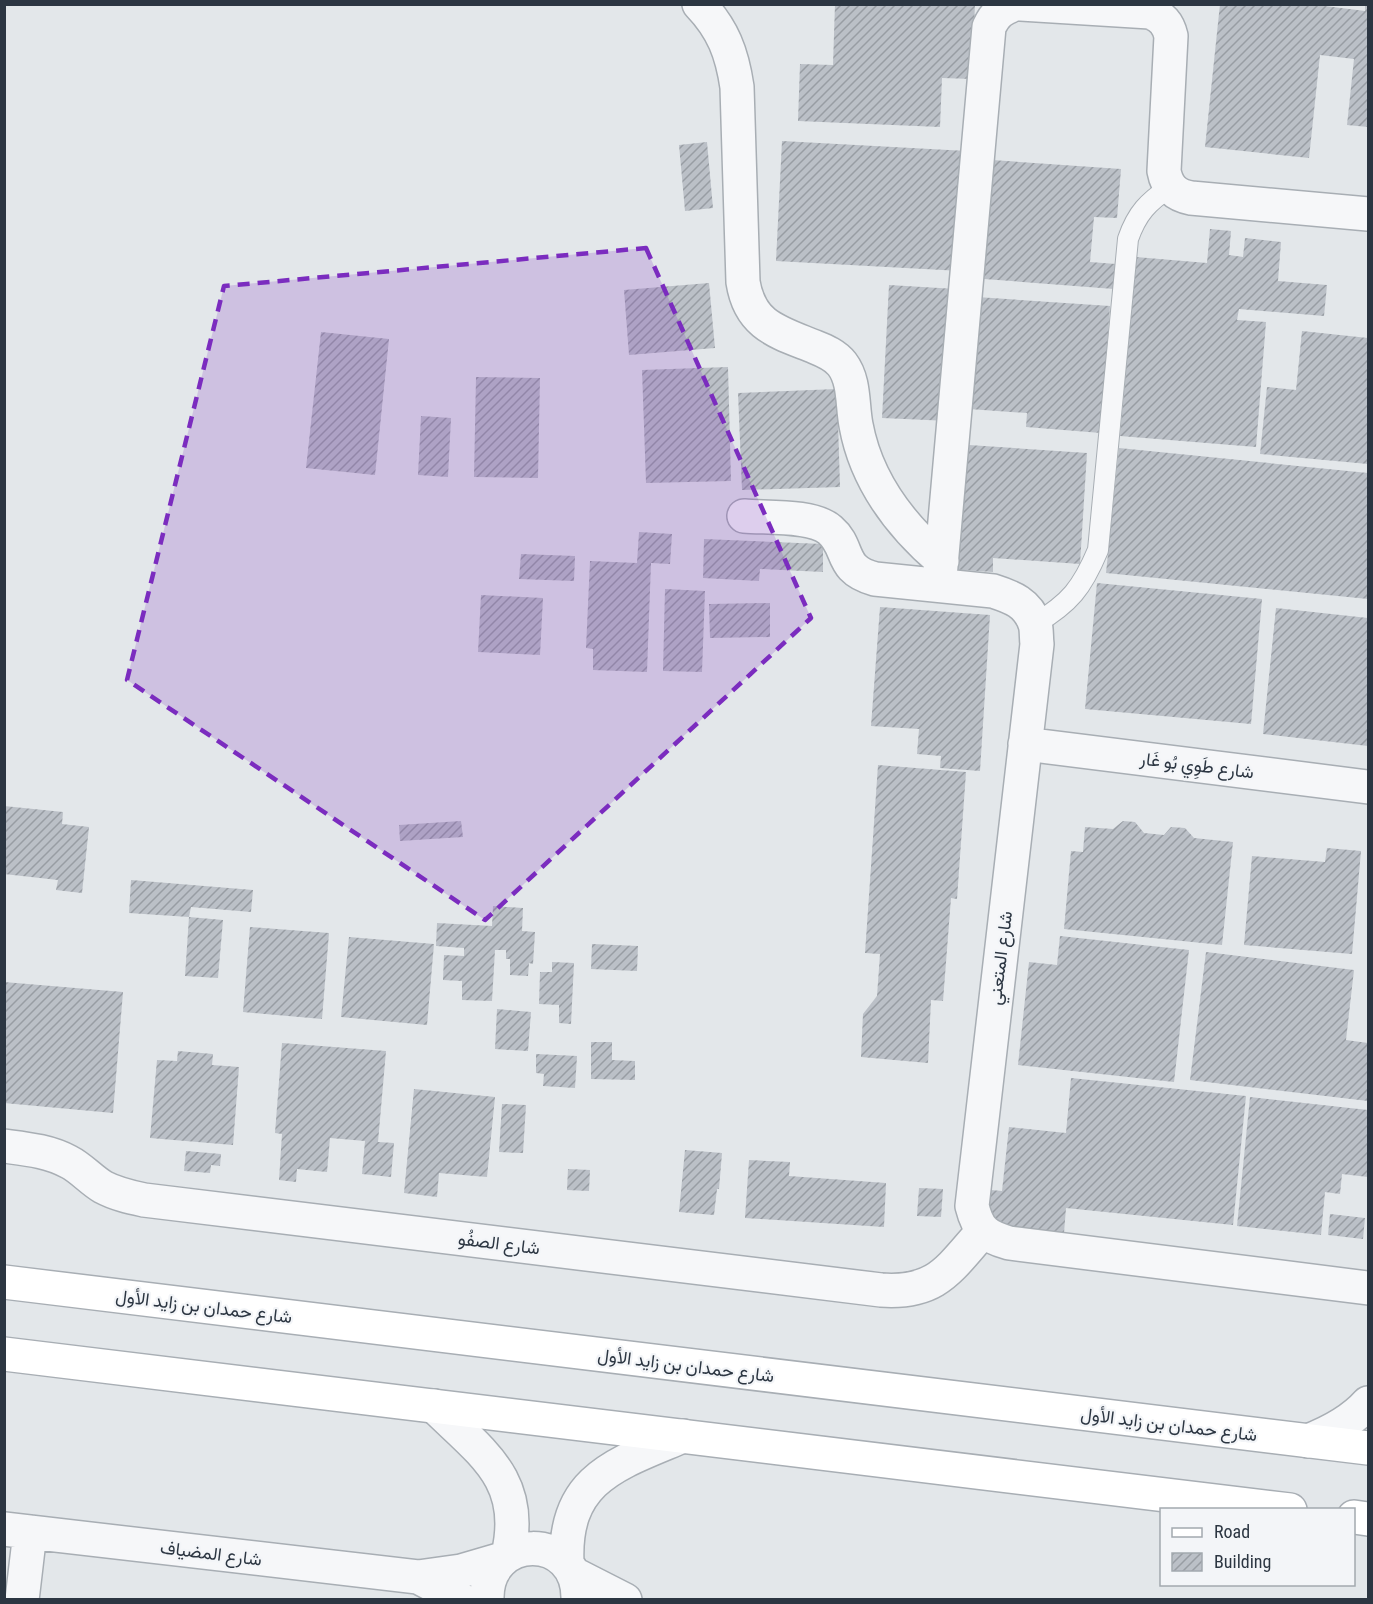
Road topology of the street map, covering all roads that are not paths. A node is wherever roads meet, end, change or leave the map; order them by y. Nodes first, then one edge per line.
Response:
1 (699, 4) edge
2 (1016, 4) edge
3 (1021, 4) edge
4 (1170, 187) junction
5 (1368, 214) edge
6 (744, 516) dead end
7 (941, 573) junction
8 (1035, 624) junction
9 (1025, 744) junction
10 (1368, 788) edge
11 (4, 1146) edge
12 (983, 1231) junction
13 (4, 1282) edge
14 (1368, 1288) edge
15 (4, 1354) edge
16 (1368, 1403) edge
17 (434, 1406) junction
18 (683, 1437) junction
19 (1308, 1441) junction
20 (1368, 1448) edge
21 (1282, 1508) edge
22 (17, 1530) edge
23 (505, 1557) junction
24 (418, 1577) junction
25 (573, 1579) edge
26 (22, 1599) edge
27 (462, 1599) edge
28 (487, 1599) edge
29 (625, 1599) edge

1 - 7 street
2 - 7 street
3 - 4 street
4 - 5 street
4 - 8 lane
6 - 7 street
7 - 8 street
8 - 9 street, شارع المتعني
9 - 10 street, شارع طَوِي بُو غَار
9 - 12 street, شارع المتعني
11 - 12 street, شارع الصفُو
12 - 14 street
13 - 19 main road, شارع حمدان بن زايد الأول
15 - 17 main road
16 - 19 street
17 - 18 main road
17 - 23 street
18 - 21 main road
18 - 25 street
19 - 20 main road, شارع حمدان بن زايد الأول
22 - 24 street, شارع المضياف
22 - 26 street
23 - 24 street, شارع المضياف
23 - 25 street, شارع المضياف
23 - 28 street
24 - 27 street, شارع المضياف
25 - 29 street

